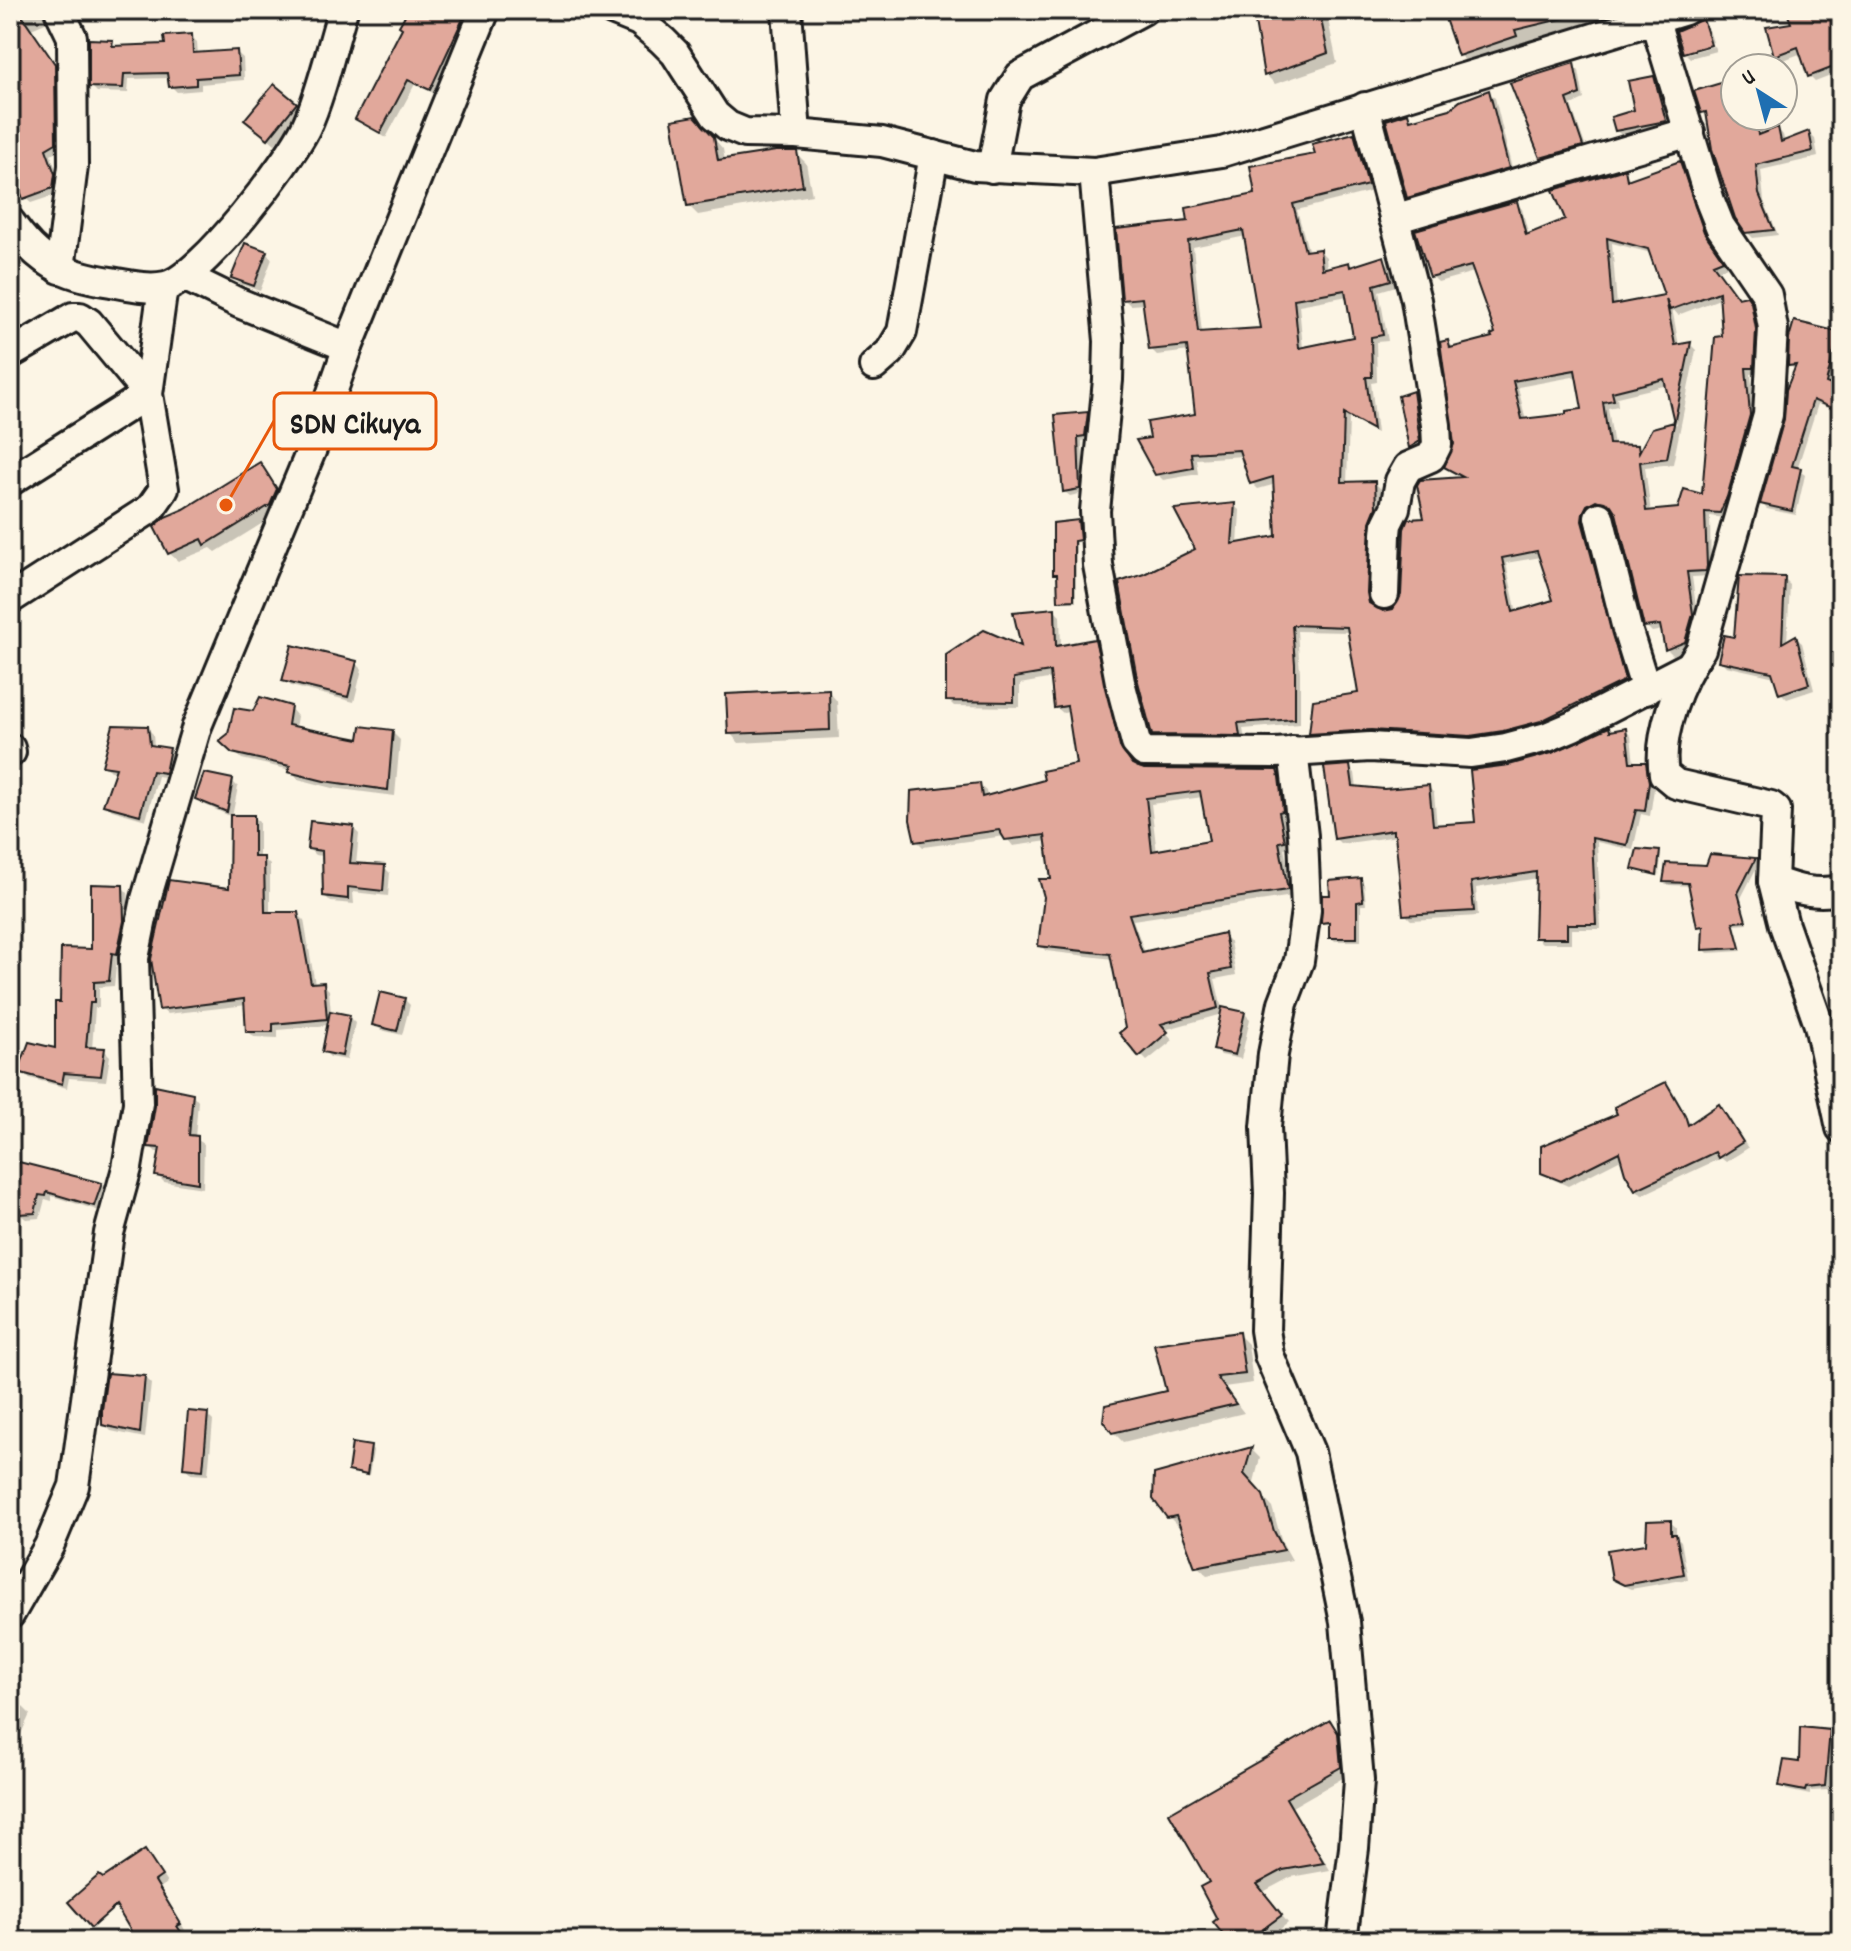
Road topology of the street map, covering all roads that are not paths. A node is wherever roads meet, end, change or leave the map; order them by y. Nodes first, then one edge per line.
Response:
1 (59, 10) edge
2 (343, 10) edge
3 (485, 10) edge
4 (612, 10) edge
5 (787, 10) edge
6 (1143, 10) edge
7 (1685, 10) edge
8 (1655, 21) junction
9 (1365, 107) junction
10 (1690, 132) junction
11 (796, 134) junction
12 (934, 155) junction
13 (992, 168) junction
14 (1094, 172) junction
15 (1394, 219) junction
16 (10, 222) edge
17 (60, 269) junction
18 (175, 282) junction
19 (348, 347) junction
20 (10, 354) edge
21 (874, 366) dead end
22 (148, 394) junction
23 (10, 481) edge
24 (1599, 517) dead end
25 (1384, 594) dead end
26 (10, 599) edge
27 (1688, 667) junction
28 (1646, 690) junction
29 (1293, 751) junction
30 (1773, 881) junction
31 (1841, 890) edge
32 (1841, 1128) edge
33 (10, 1614) edge
34 (1342, 1941) edge

1 - 17 street
2 - 18 street
3 - 19 street
4 - 11 street
5 - 11 street
6 - 13 street
7 - 8 street
8 - 9 street
8 - 10 street
9 - 14 street
9 - 15 street
10 - 15 street
10 - 27 street
11 - 12 street
12 - 13 street
12 - 21 street
13 - 14 street
14 - 29 street
15 - 25 street
16 - 17 street
17 - 18 street
18 - 19 street
18 - 22 street
19 - 33 street
20 - 22 street
22 - 23 street
22 - 26 street
24 - 28 street
27 - 28 street
27 - 30 street
28 - 29 street
29 - 34 street
30 - 31 street
30 - 32 street

